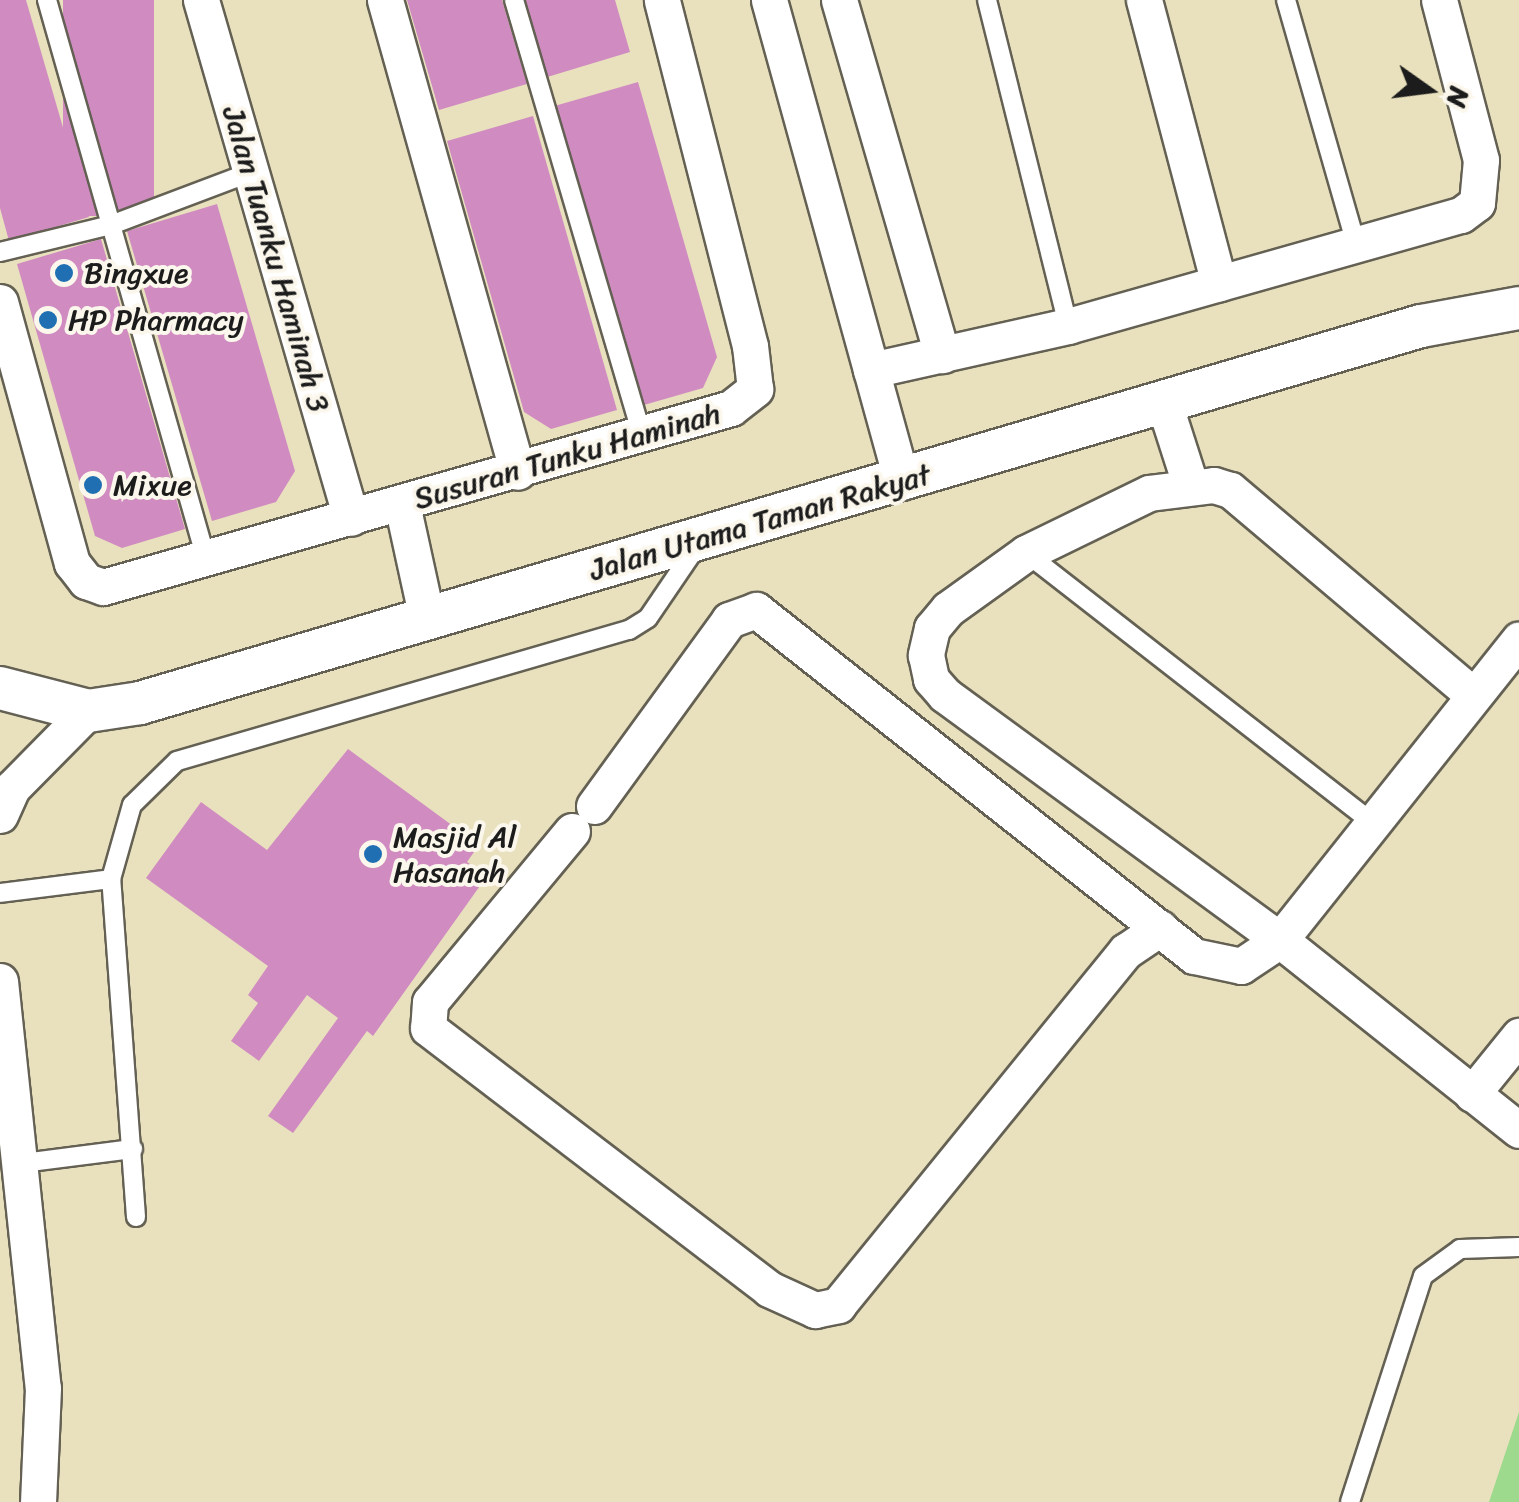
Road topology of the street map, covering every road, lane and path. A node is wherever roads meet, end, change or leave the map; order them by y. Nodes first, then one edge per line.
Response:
1 (48, 0) edge
2 (201, 0) edge
3 (385, 0) edge
4 (514, 0) edge
5 (662, 0) edge
6 (769, 0) edge
7 (839, 0) edge
8 (987, 0) edge
9 (1144, 0) edge
10 (1286, 0) edge
11 (1438, 0) edge
12 (251, 172) junction
13 (111, 225) junction
14 (1357, 247) junction
15 (0, 252) edge
16 (1219, 283) junction
17 (0, 302) edge
18 (1519, 308) edge
19 (1068, 326) junction
20 (942, 355) junction
21 (871, 370) junction
22 (1165, 406) junction
23 (642, 435) junction
24 (518, 472) junction
25 (902, 482) junction
26 (1190, 484) junction
27 (402, 504) junction
28 (351, 518) junction
29 (702, 538) junction
30 (1026, 553) junction
31 (206, 562) junction
32 (427, 619) junction
33 (1519, 640) edge
34 (0, 688) edge
35 (1474, 695) junction
36 (88, 711) junction
37 (0, 815) edge
38 (1374, 824) junction
39 (111, 879) junction
40 (0, 893) edge
41 (1160, 928) junction
42 (1280, 940) junction
43 (0, 981) edge
44 (1519, 1036) edge
45 (1472, 1094) junction
46 (1519, 1130) edge
47 (133, 1149) junction
48 (23, 1164) junction
49 (136, 1217) dead end
50 (1519, 1248) edge
51 (38, 1502) edge
52 (1350, 1502) edge

1 - 13 lane
2 - 12 street, Jalan Tuanku Haminah 3
3 - 24 street
4 - 23 lane
5 - 23 street, Susuran Tunku Haminah
6 - 21 street
7 - 20 street
8 - 19 lane
9 - 16 street
10 - 14 lane
11 - 14 street
12 - 13 lane
12 - 28 street, Jalan Tuanku Haminah 3
13 - 15 lane
13 - 31 lane
14 - 16 street
16 - 19 street
17 - 31 street, Susuran Tunku Haminah
18 - 22 street, Jalan Utama Taman Rakyat
19 - 20 street
20 - 21 street
21 - 25 street
22 - 25 street, Jalan Utama Taman Rakyat
22 - 26 street
23 - 24 street, Susuran Tunku Haminah
24 - 27 street, Susuran Tunku Haminah
25 - 29 street, Jalan Utama Taman Rakyat
26 - 30 street
26 - 35 street
27 - 28 street, Susuran Tunku Haminah
27 - 32 street
28 - 31 street, Susuran Tunku Haminah
29 - 32 street, Jalan Utama Taman Rakyat
29 - 39 lane
30 - 38 lane
30 - 42 street
32 - 36 street, Jalan Utama Taman Rakyat
33 - 35 street
34 - 36 street, Jalan Utama Taman Rakyat
35 - 38 street
36 - 37 street
38 - 42 street
39 - 40 lane
39 - 47 lane
41 - 41 street
41 - 42 street
42 - 45 street
43 - 48 street
44 - 45 street
45 - 46 street
47 - 48 lane
47 - 49 lane
48 - 51 street
50 - 52 lane

